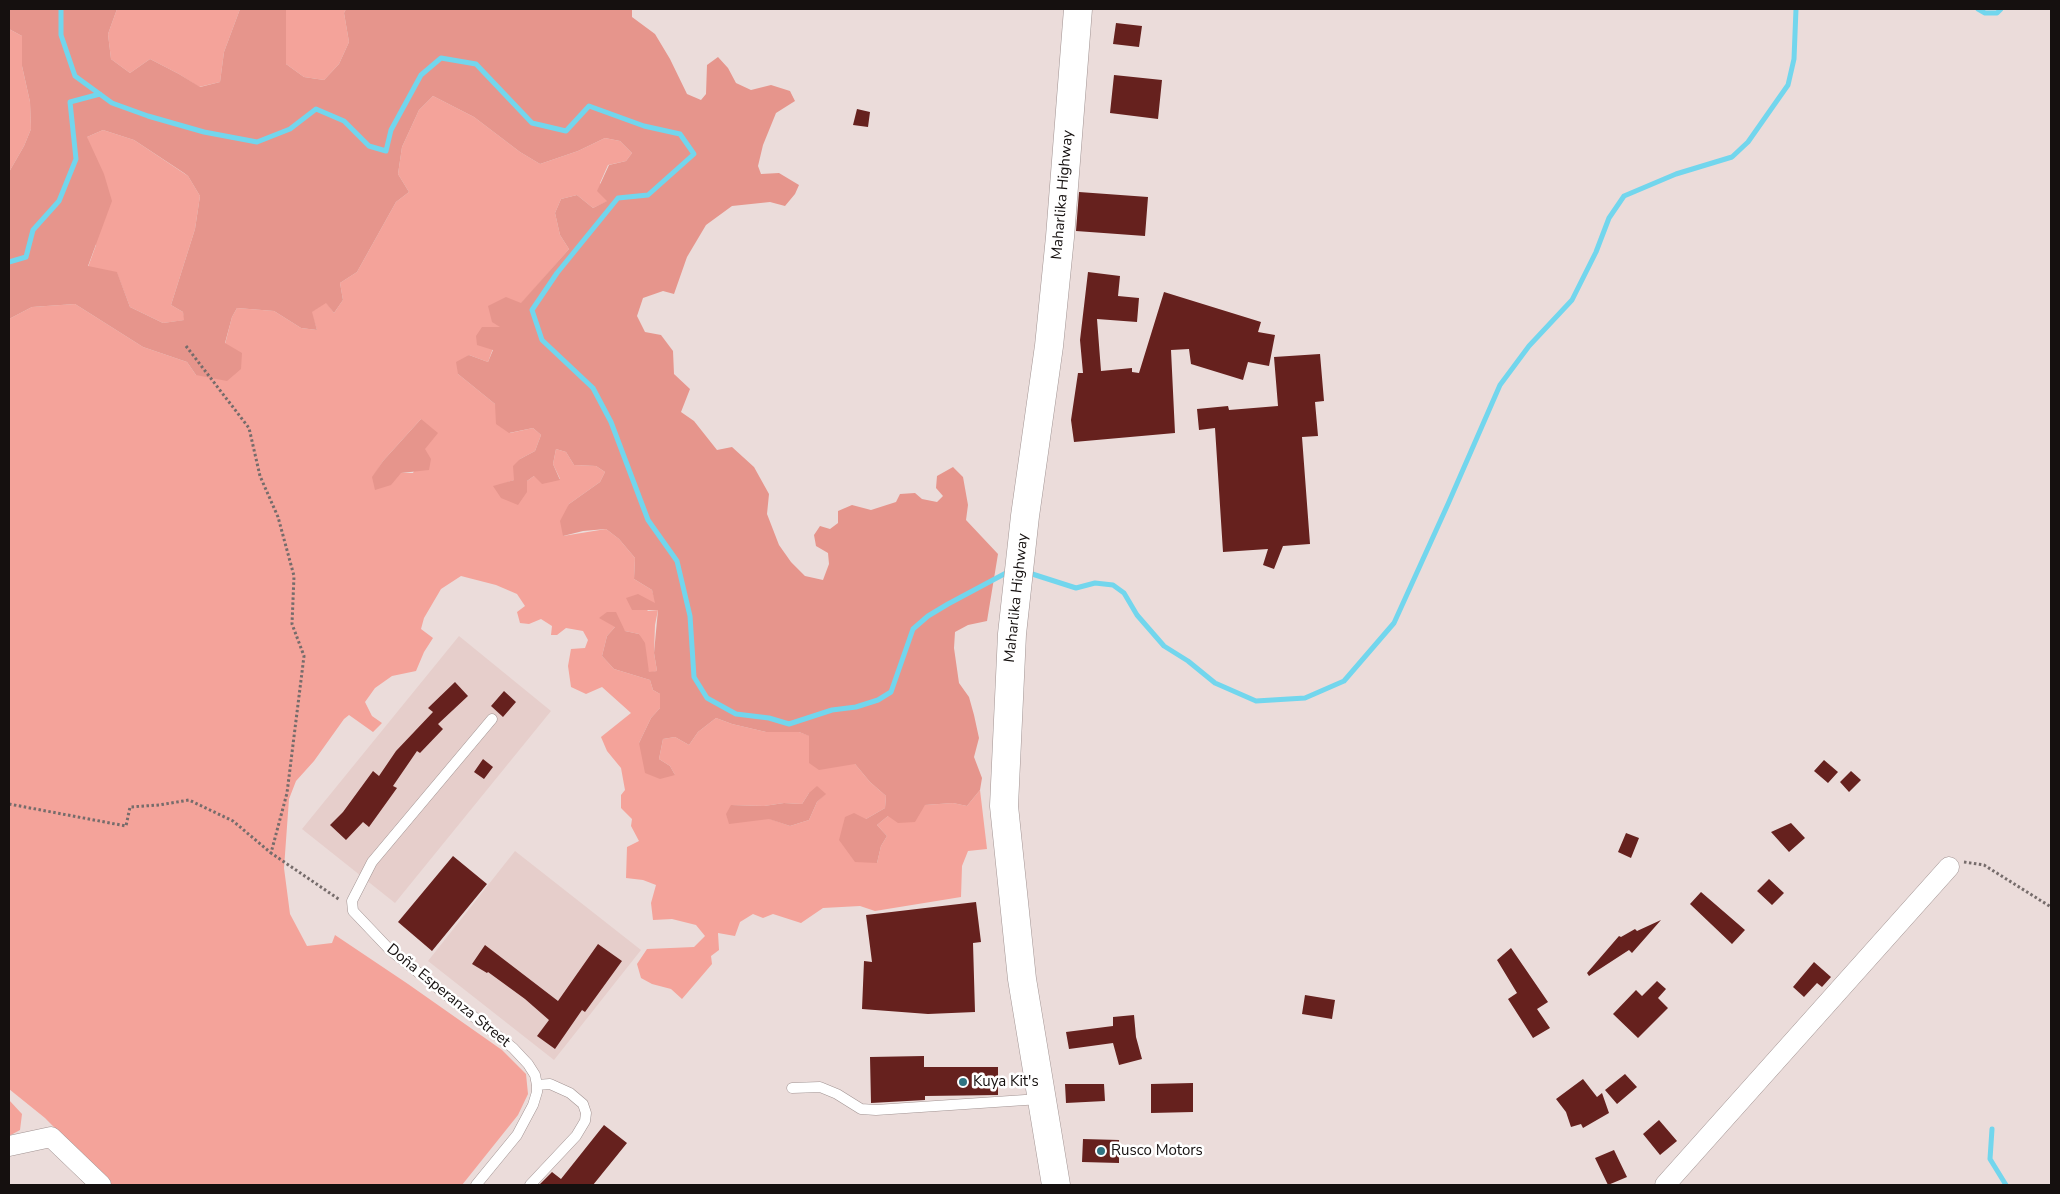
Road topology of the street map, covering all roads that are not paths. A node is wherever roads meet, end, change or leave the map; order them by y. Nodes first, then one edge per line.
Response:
1 (1078, 9) edge
2 (492, 719) dead end
3 (1949, 867) road end
4 (537, 1085) junction
5 (792, 1088) dead end
6 (1040, 1098) junction
7 (9, 1146) edge
8 (101, 1185) edge
9 (476, 1185) edge
10 (530, 1185) edge
11 (1056, 1185) edge
12 (1665, 1185) edge

1 - 6 main road, Maharlika Highway
2 - 4 lane, Doña Esperanza Street
3 - 12 street
4 - 9 lane
4 - 10 lane
5 - 6 lane
6 - 11 main road, Maharlika Highway
7 - 8 street

